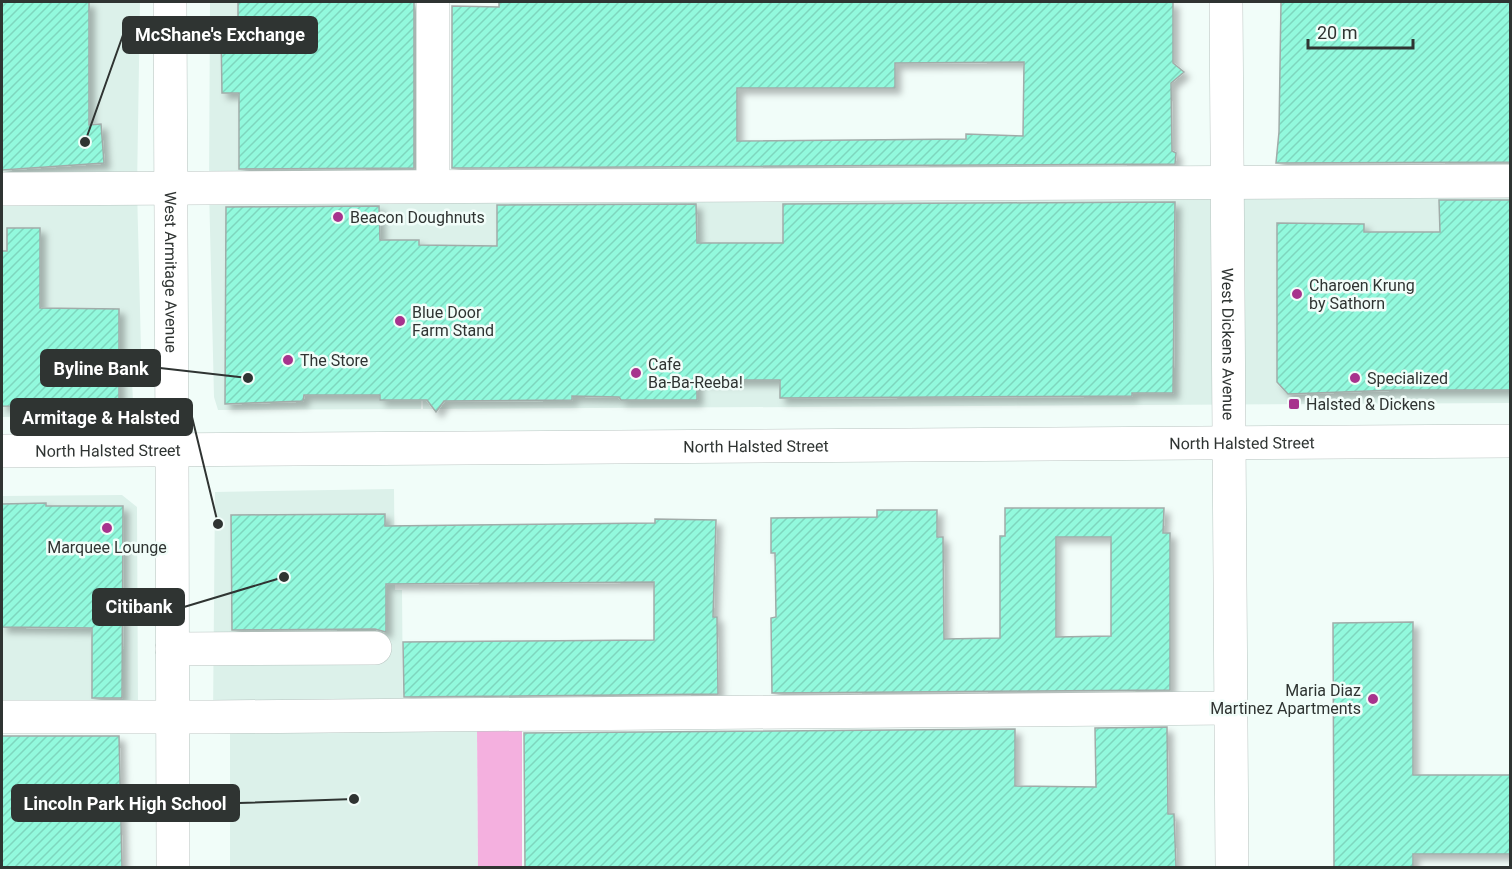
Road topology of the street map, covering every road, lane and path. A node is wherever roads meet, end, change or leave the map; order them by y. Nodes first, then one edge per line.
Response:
1 (170, 2) edge
2 (433, 2) edge
3 (1226, 2) edge
4 (1510, 181) edge
5 (1227, 184) junction
6 (433, 186) junction
7 (171, 188) junction
8 (2, 189) edge
9 (1510, 441) edge
10 (1227, 442) junction
11 (172, 450) junction
12 (2, 452) edge
13 (375, 648) dead end
14 (172, 649) junction
15 (1230, 708) junction
16 (2, 717) edge
17 (172, 717) junction
18 (173, 867) edge
19 (1232, 867) edge

1 - 7 main road, West Armitage Avenue
2 - 6 main road
3 - 5 main road, West Dickens Avenue
4 - 5 main road
5 - 6 main road
5 - 10 main road, West Dickens Avenue
6 - 7 main road
7 - 8 main road
7 - 11 main road, West Armitage Avenue
9 - 10 main road, North Halsted Street
10 - 11 main road, North Halsted Street
10 - 15 main road, West Dickens Avenue
11 - 12 main road, North Halsted Street
11 - 14 main road, West Armitage Avenue
13 - 14 main road
14 - 17 main road, West Armitage Avenue
15 - 17 main road
15 - 19 main road, West Dickens Avenue
16 - 17 main road
17 - 18 main road, West Armitage Avenue

